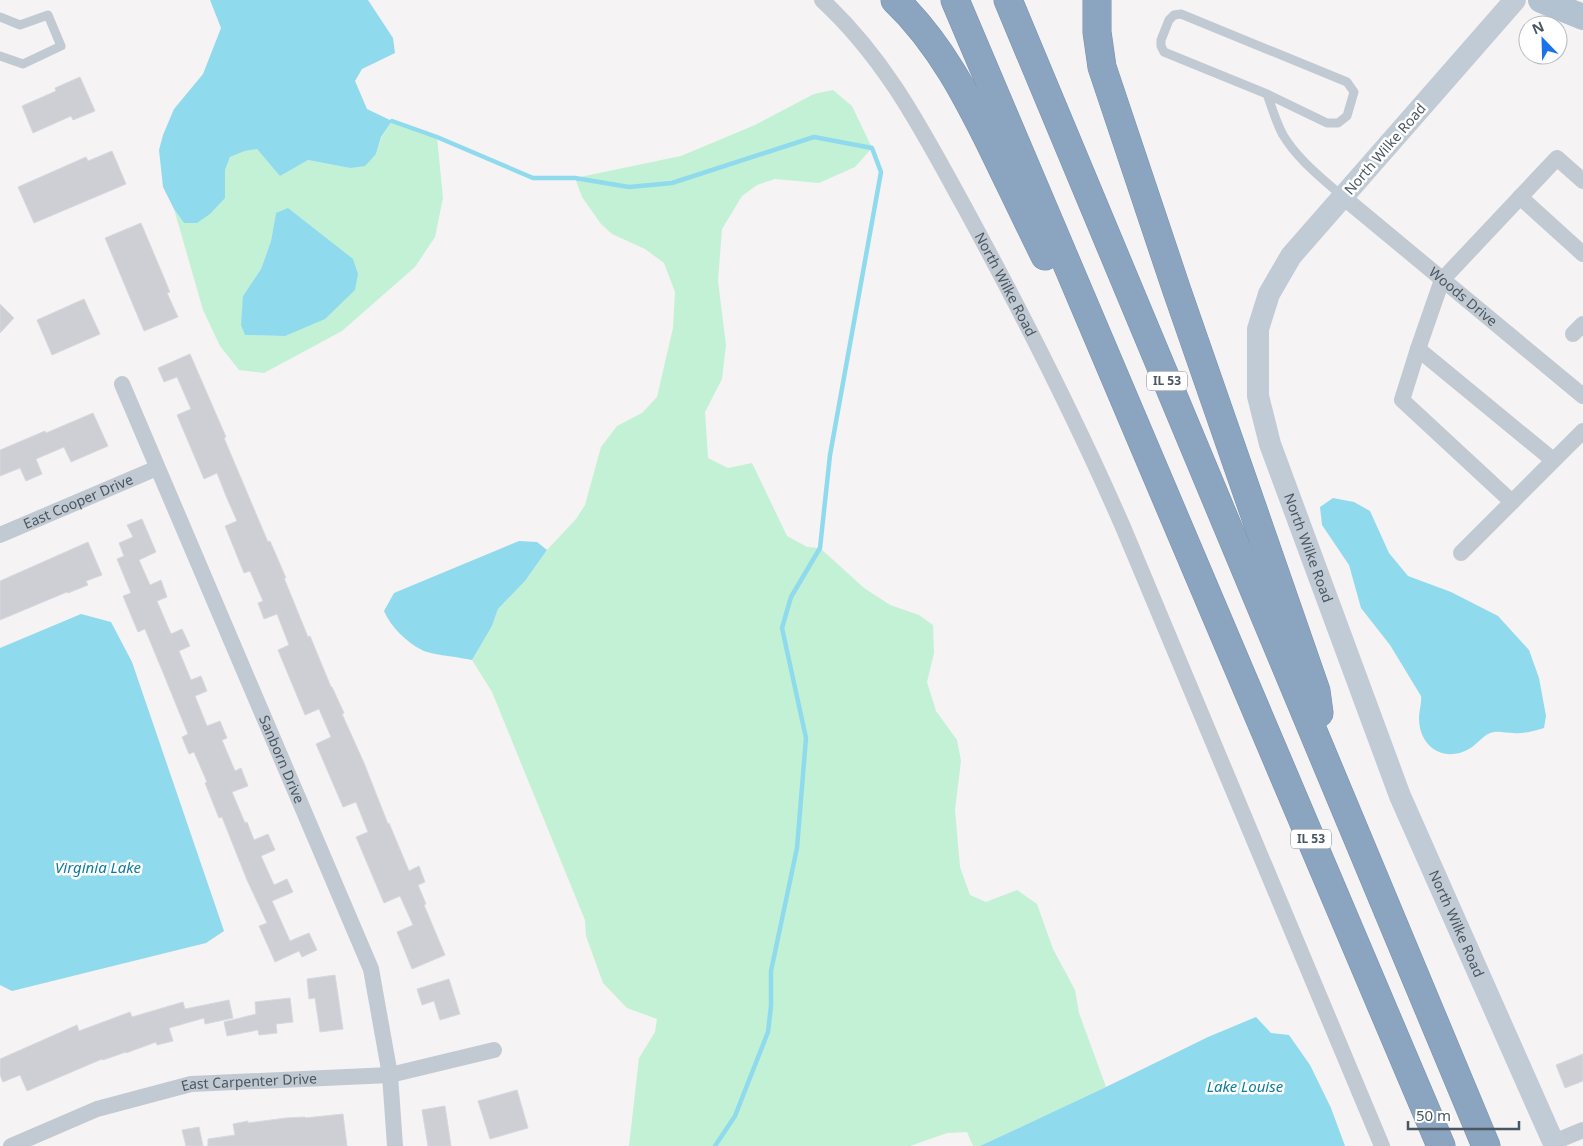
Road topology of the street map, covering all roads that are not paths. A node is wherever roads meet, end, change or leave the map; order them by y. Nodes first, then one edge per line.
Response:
1 (822, 0) edge
2 (895, 0) edge
3 (955, 0) edge
4 (1008, 0) edge
5 (1097, 0) edge
6 (1515, 0) edge
7 (1541, 0) edge
8 (0, 17) edge
9 (1583, 17) edge
10 (0, 56) edge
11 (1267, 94) junction
12 (1583, 181) edge
13 (1520, 197) junction
14 (1343, 198) junction
15 (1583, 254) edge
16 (1442, 280) junction
17 (1418, 349) junction
18 (122, 384) dead end
19 (1583, 396) edge
20 (1583, 430) edge
21 (1553, 460) junction
22 (157, 468) junction
23 (1512, 502) junction
24 (1181, 533) junction
25 (0, 535) edge
26 (1461, 552) dead end
27 (1326, 761) junction
28 (494, 1050) dead end
29 (390, 1075) junction
30 (1583, 1130) edge
31 (1554, 1144) edge
32 (11, 1146) edge
33 (395, 1146) edge
34 (1382, 1146) edge
35 (1441, 1146) edge
36 (1486, 1146) edge

1 - 34 street, North Wilke Road
2 - 24 highway
3 - 24 highway, IL 53
4 - 27 highway, IL 53
5 - 27 highway
6 - 14 street, North Wilke Road
7 - 9 main road
8 - 10 lane
11 - 11 lane
11 - 14 lane
12 - 13 street
13 - 15 street
13 - 16 street
14 - 16 street, Woods Drive
14 - 31 street, North Wilke Road
16 - 17 street
16 - 19 street, Woods Drive
17 - 21 street
17 - 23 street
18 - 22 street, Sanborn Drive
20 - 21 street
21 - 23 street
22 - 25 street, East Cooper Drive
22 - 29 street, Sanborn Drive
23 - 26 street
24 - 35 highway, IL 53
27 - 36 highway, IL 53
28 - 29 street, East Carpenter Drive
29 - 32 street, East Carpenter Drive
29 - 33 street, Sanborn Drive
30 - 31 street

